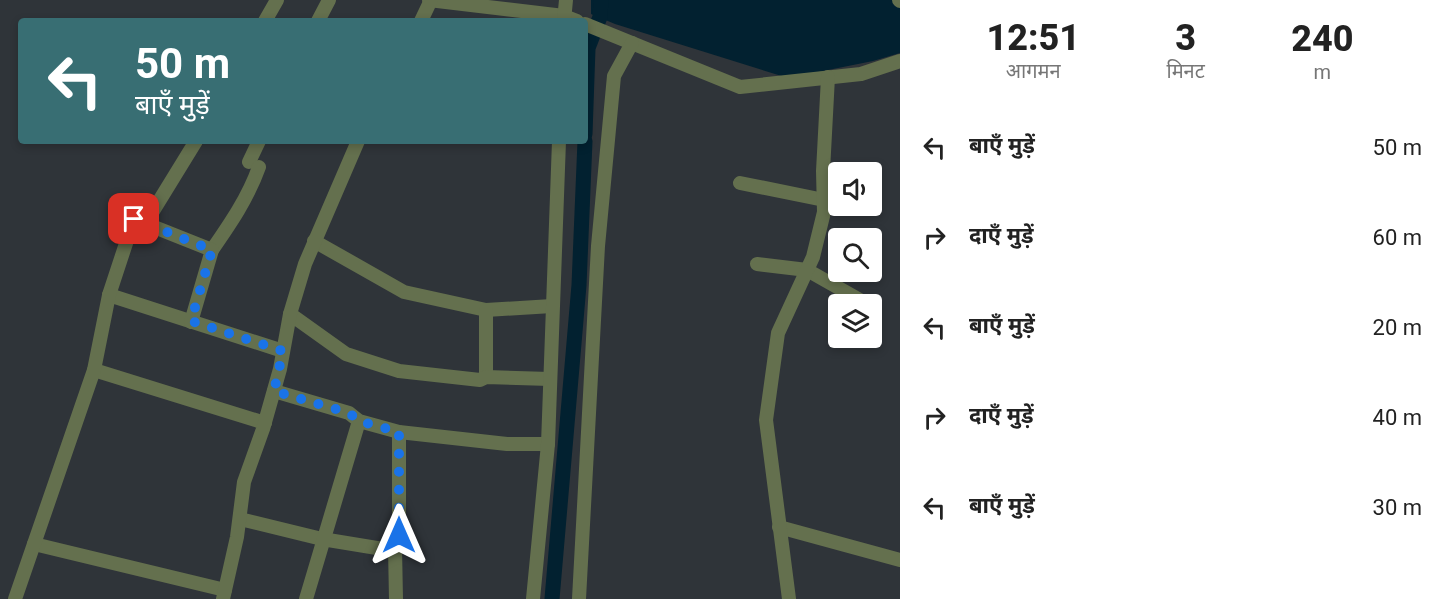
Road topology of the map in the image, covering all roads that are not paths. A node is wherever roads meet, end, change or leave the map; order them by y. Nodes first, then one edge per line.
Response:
1 (277, 0) edge
2 (329, 0) edge
3 (430, 0) edge
4 (566, 0) edge
5 (266, 18) edge
6 (320, 18) edge
7 (422, 18) edge
8 (561, 18) edge
9 (568, 18) edge
10 (588, 25) edge
11 (629, 42) junction
12 (900, 61) edge
13 (828, 77) junction
14 (194, 144) edge
15 (258, 144) edge
16 (357, 144) edge
17 (559, 144) edge
18 (740, 183) dead end
19 (824, 200) junction
20 (145, 224) junction
21 (314, 242) junction
22 (212, 250) junction
23 (757, 264) dead end
24 (807, 270) junction
25 (849, 294) edge
26 (109, 295) junction
27 (552, 306) junction
28 (486, 310) junction
29 (290, 314) junction
30 (191, 321) junction
31 (283, 351) junction
32 (94, 370) junction
33 (486, 377) junction
34 (550, 379) junction
35 (274, 391) junction
36 (359, 421) junction
37 (265, 423) junction
38 (399, 432) junction
39 (548, 444) junction
40 (240, 519) junction
41 (779, 527) junction
42 (322, 539) junction
43 (34, 544) junction
44 (395, 548) junction
45 (900, 560) edge
46 (224, 595) edge
47 (15, 599) edge
48 (306, 599) edge
49 (396, 599) edge
50 (533, 599) edge
51 (579, 599) edge
52 (789, 599) edge

1 - 5 street
2 - 6 street
3 - 7 street
3 - 8 street
4 - 9 street
10 - 11 street
11 - 13 street
11 - 51 street
12 - 13 street
13 - 19 street
14 - 20 street
15 - 22 street
16 - 21 street
17 - 27 street
18 - 19 street
19 - 24 street
20 - 22 street
20 - 26 street
21 - 28 street
21 - 29 street
22 - 30 street
23 - 24 street
24 - 25 street
24 - 41 street
26 - 30 street
26 - 32 street
27 - 28 street
27 - 34 street
28 - 33 street
29 - 31 street
29 - 33 street
30 - 31 street
31 - 35 street
32 - 37 street
32 - 43 street
33 - 34 street
34 - 39 street
35 - 36 street
35 - 37 street
36 - 38 street
36 - 42 street
37 - 40 street
38 - 39 street
38 - 44 street
39 - 50 street
40 - 42 street
40 - 46 street
41 - 45 street
41 - 52 street
42 - 44 street
42 - 48 street
43 - 46 street
43 - 47 street
44 - 49 street

